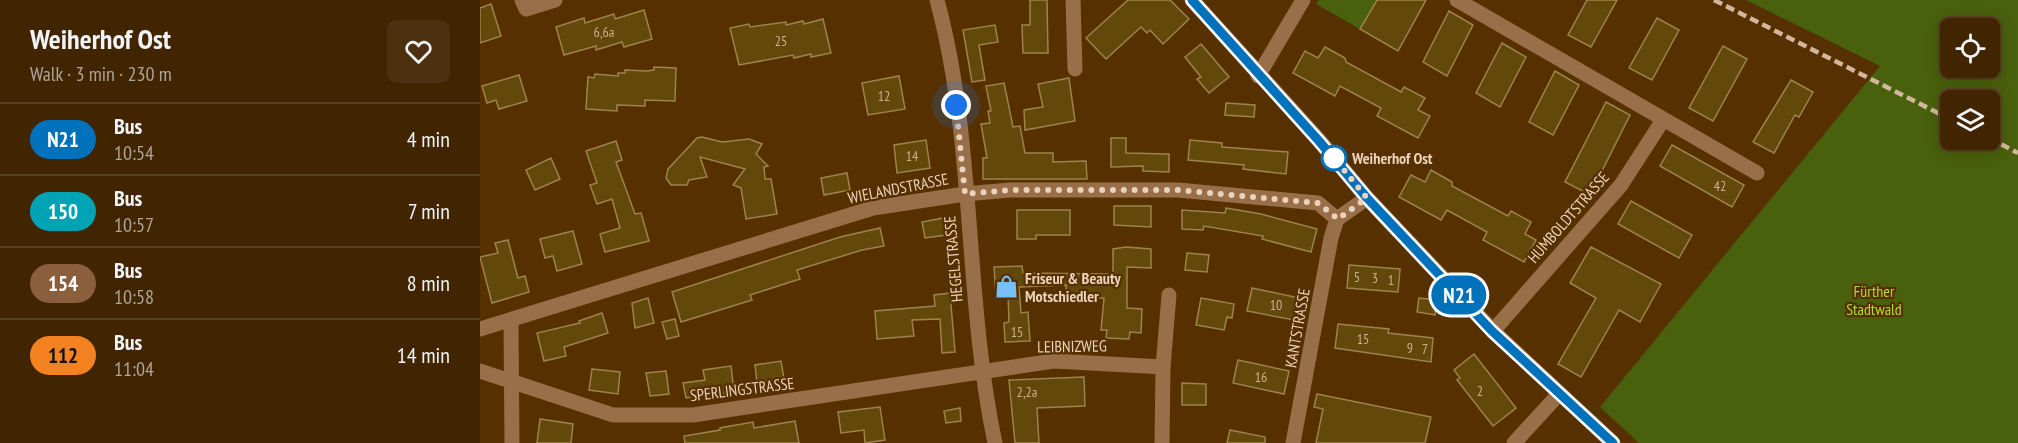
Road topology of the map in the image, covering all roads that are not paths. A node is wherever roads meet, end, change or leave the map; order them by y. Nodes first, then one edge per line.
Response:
1 (522, 0) edge
2 (555, 0) edge
3 (937, 0) edge
4 (1074, 0) edge
5 (1192, 0) edge
6 (1303, 0) edge
7 (1457, 0) edge
8 (1075, 69) dead end
9 (1258, 76) junction
10 (1663, 120) junction
11 (1757, 172) dead end
12 (965, 194) junction
13 (1367, 198) junction
14 (1338, 219) junction
15 (1169, 295) dead end
16 (511, 321) junction
17 (480, 329) edge
18 (1492, 331) junction
19 (1163, 367) junction
20 (480, 370) edge
21 (982, 371) junction
22 (510, 381) junction
23 (1558, 394) junction
24 (512, 443) edge
25 (995, 443) edge
26 (1162, 443) edge
27 (1293, 443) edge
28 (1514, 443) edge
29 (1613, 443) edge

1 - 2 street
3 - 12 street, HEGELSTRASSE
4 - 8 street
5 - 9 street
6 - 9 street
7 - 10 street
9 - 13 street
10 - 11 street
10 - 18 street, HUMBOLDTSTRASSE
12 - 14 street, WIELANDSTRASSE
12 - 16 street, WIELANDSTRASSE
12 - 21 street, HEGELSTRASSE
13 - 14 street
13 - 18 street
14 - 27 street, KANTSTRASSE
15 - 19 street
16 - 17 street, WIELANDSTRASSE
16 - 22 street
18 - 23 street
19 - 21 street, LEIBNIZWEG
19 - 26 street
20 - 22 street, SPERLINGSTRASSE
21 - 22 street, SPERLINGSTRASSE
21 - 25 street, HEGELSTRASSE
22 - 24 street
23 - 28 street
23 - 29 street

